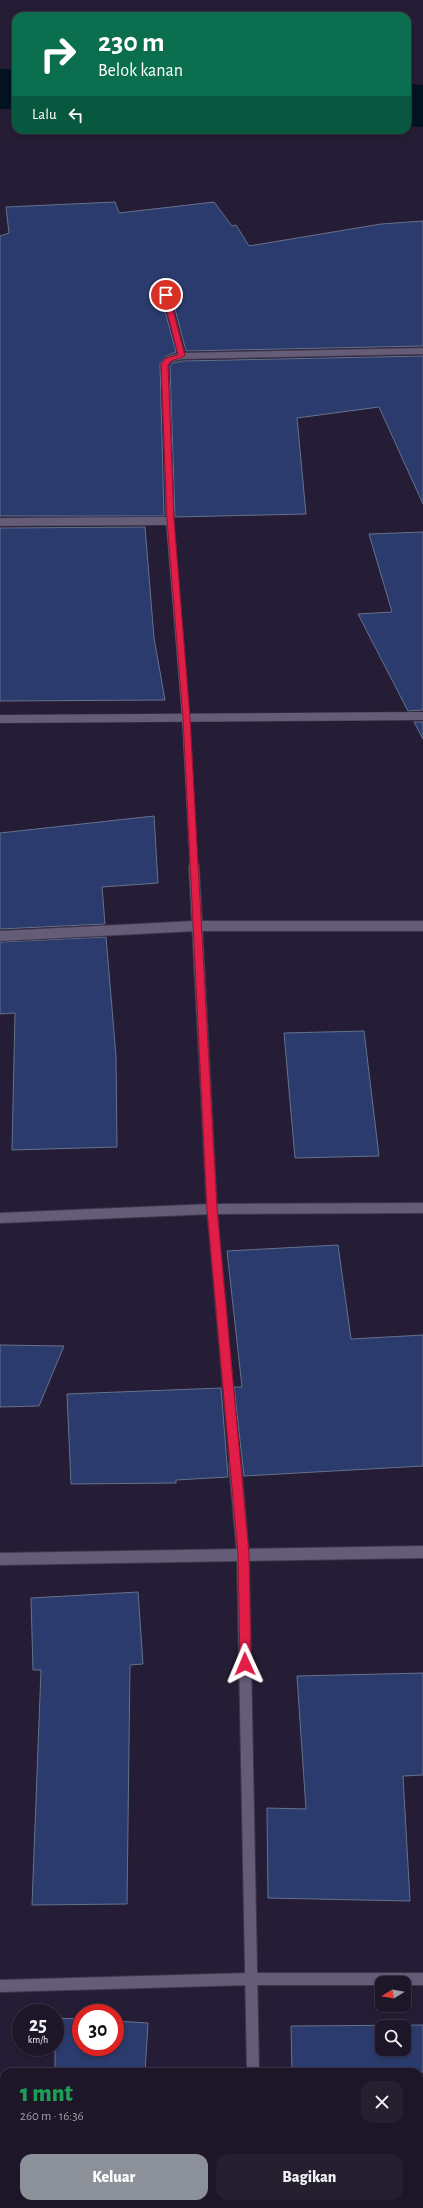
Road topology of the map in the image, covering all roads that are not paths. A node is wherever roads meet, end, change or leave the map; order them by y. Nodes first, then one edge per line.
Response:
1 (166, 295) dead end
2 (423, 351) edge
3 (182, 356) junction
4 (170, 520) junction
5 (0, 522) edge
6 (423, 716) edge
7 (186, 718) junction
8 (0, 720) edge
9 (196, 926) junction
10 (423, 926) edge
11 (0, 936) edge
12 (423, 1208) edge
13 (212, 1209) junction
14 (0, 1218) edge
15 (423, 1552) edge
16 (243, 1554) junction
17 (0, 1559) edge
18 (250, 1979) junction
19 (423, 1979) edge
20 (0, 1986) edge
21 (254, 2068) edge

1 - 3 street
2 - 3 street
3 - 4 street
4 - 5 street
4 - 7 street
6 - 7 street
7 - 8 street
7 - 9 street
9 - 10 street
9 - 11 street
9 - 13 street
12 - 13 street
13 - 14 street
13 - 16 street
15 - 16 street
16 - 17 street
16 - 18 street
18 - 19 street
18 - 20 street
18 - 21 street

